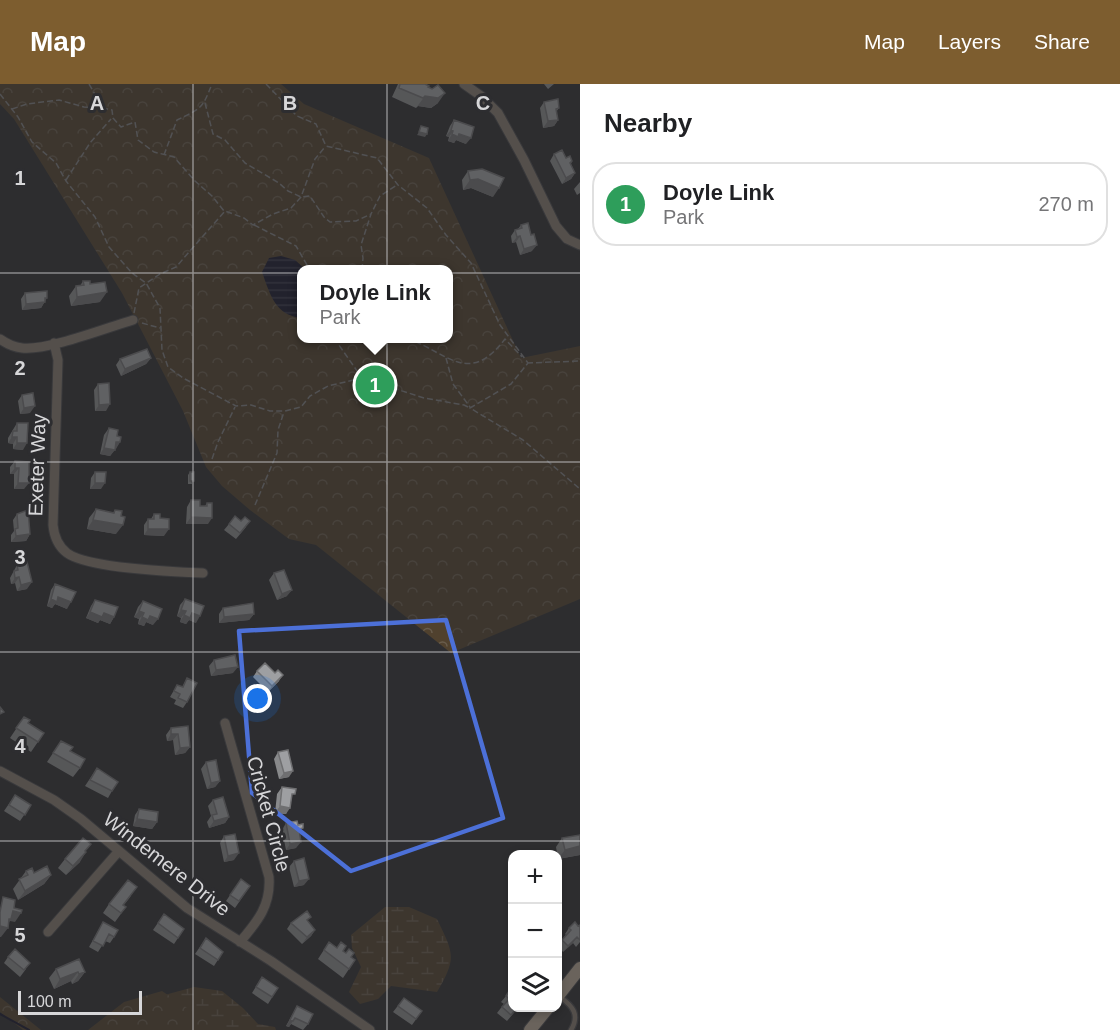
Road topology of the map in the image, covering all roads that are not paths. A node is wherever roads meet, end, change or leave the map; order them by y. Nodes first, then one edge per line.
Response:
1 (464, 84) edge
2 (580, 246) edge
3 (133, 320) road end
4 (0, 339) edge
5 (54, 344) junction
6 (203, 573) dead end
7 (225, 723) dead end
8 (0, 771) edge
9 (118, 852) junction
10 (48, 932) dead end
11 (240, 942) junction
12 (580, 968) edge
13 (562, 990) edge
14 (562, 998) edge
15 (545, 1012) edge
16 (370, 1030) edge
17 (530, 1030) edge
18 (572, 1030) edge

1 - 2 street
3 - 5 street
4 - 5 street
5 - 6 street, Exeter Way
7 - 11 street, Cricket Circle
8 - 9 street, Windemere Drive
9 - 10 street
9 - 11 street, Windemere Drive
11 - 16 street, Windemere Drive
12 - 13 main road
14 - 18 lane
15 - 17 main road

